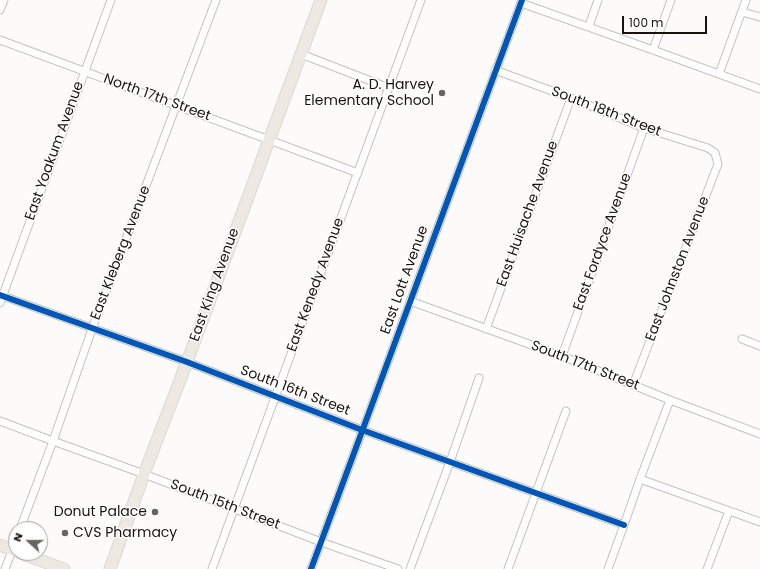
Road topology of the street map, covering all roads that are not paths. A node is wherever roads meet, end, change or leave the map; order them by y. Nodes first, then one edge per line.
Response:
1 (4, 0) edge
2 (111, 0) edge
3 (216, 0) edge
4 (321, 0) edge
5 (421, 0) edge
6 (598, 0) edge
7 (671, 0) edge
8 (746, 0) edge
9 (521, 1) edge
10 (0, 10) edge
11 (742, 12) junction
12 (760, 17) edge
13 (588, 26) junction
14 (0, 40) edge
15 (653, 50) junction
16 (301, 54) junction
17 (496, 70) junction
18 (84, 72) junction
19 (720, 74) junction
20 (389, 88) junction
21 (760, 89) edge
22 (571, 98) junction
23 (177, 105) junction
24 (644, 128) junction
25 (269, 140) junction
26 (715, 153) joint
27 (358, 173) junction
28 (1, 298) edge
29 (410, 301) junction
30 (92, 328) junction
31 (486, 329) junction
32 (742, 339) dead end
33 (760, 346) edge
34 (562, 356) junction
35 (186, 362) junction
36 (479, 378) dead end
37 (633, 385) junction
38 (275, 397) junction
39 (670, 400) junction
40 (566, 411) dead end
41 (0, 421) edge
42 (362, 430) junction
43 (760, 434) edge
44 (52, 441) junction
45 (450, 462) junction
46 (144, 474) junction
47 (640, 479) junction
48 (536, 493) junction
49 (234, 508) junction
50 (729, 511) junction
51 (23, 521) edge
52 (760, 522) edge
53 (624, 526) junction
54 (321, 542) junction
55 (45, 561) edge
56 (64, 569) edge
57 (110, 569) edge
58 (212, 569) edge
59 (311, 569) edge
60 (398, 569) edge
61 (410, 569) edge
62 (508, 569) edge
63 (608, 569) edge
64 (707, 569) edge

1 - 10 street
2 - 18 street, East Yoakum Avenue
3 - 23 street, East Kleberg Avenue
4 - 16 main road, East King Avenue
5 - 20 street, East Kenedy Avenue
6 - 13 street
7 - 15 street
8 - 11 street
9 - 13 street
9 - 17 street, East Lott Avenue
11 - 12 street
11 - 19 street
13 - 15 street
14 - 18 street, North 17th Street
15 - 19 street
16 - 20 street
16 - 25 main road, East King Avenue
17 - 22 street, South 18th Street
17 - 29 street, East Lott Avenue
18 - 23 street, North 17th Street
18 - 28 street, East Yoakum Avenue
19 - 21 street
20 - 27 street, East Kenedy Avenue
22 - 24 street, South 18th Street
22 - 31 street, East Huisache Avenue
23 - 25 street, North 17th Street
23 - 30 street, East Kleberg Avenue
24 - 26 street, South 18th Street
24 - 34 street, East Fordyce Avenue
25 - 27 street
25 - 35 main road, East King Avenue
26 - 37 street, East Johnston Avenue
27 - 38 street, East Kenedy Avenue
28 - 30 street, South 16th Street
29 - 31 street, South 17th Street
29 - 42 street, East Lott Avenue
30 - 35 street, South 16th Street
30 - 44 street, East Kleberg Avenue
31 - 34 street, South 17th Street
32 - 33 street
34 - 37 street, South 17th Street
35 - 38 street, South 16th Street
35 - 46 main road, East King Avenue
36 - 45 street
37 - 39 street, South 17th Street
38 - 42 street, South 16th Street
38 - 49 street, East Kenedy Avenue
39 - 43 street, South 17th Street
39 - 47 street
40 - 48 street
41 - 44 street, South 15th Street
42 - 45 street, South 16th Street
42 - 54 street, East Lott Avenue
44 - 46 street, South 15th Street
44 - 51 street, East Kleberg Avenue
45 - 48 street, South 16th Street
45 - 61 street
46 - 49 street, South 15th Street
46 - 57 main road, East King Avenue
47 - 50 street
47 - 53 street
48 - 53 street, South 16th Street
48 - 62 street
49 - 54 street, South 15th Street
49 - 58 street, East Kenedy Avenue
50 - 52 street
50 - 64 street
53 - 63 street
54 - 59 street, East Lott Avenue
54 - 60 street, South 15th Street
55 - 56 main road

